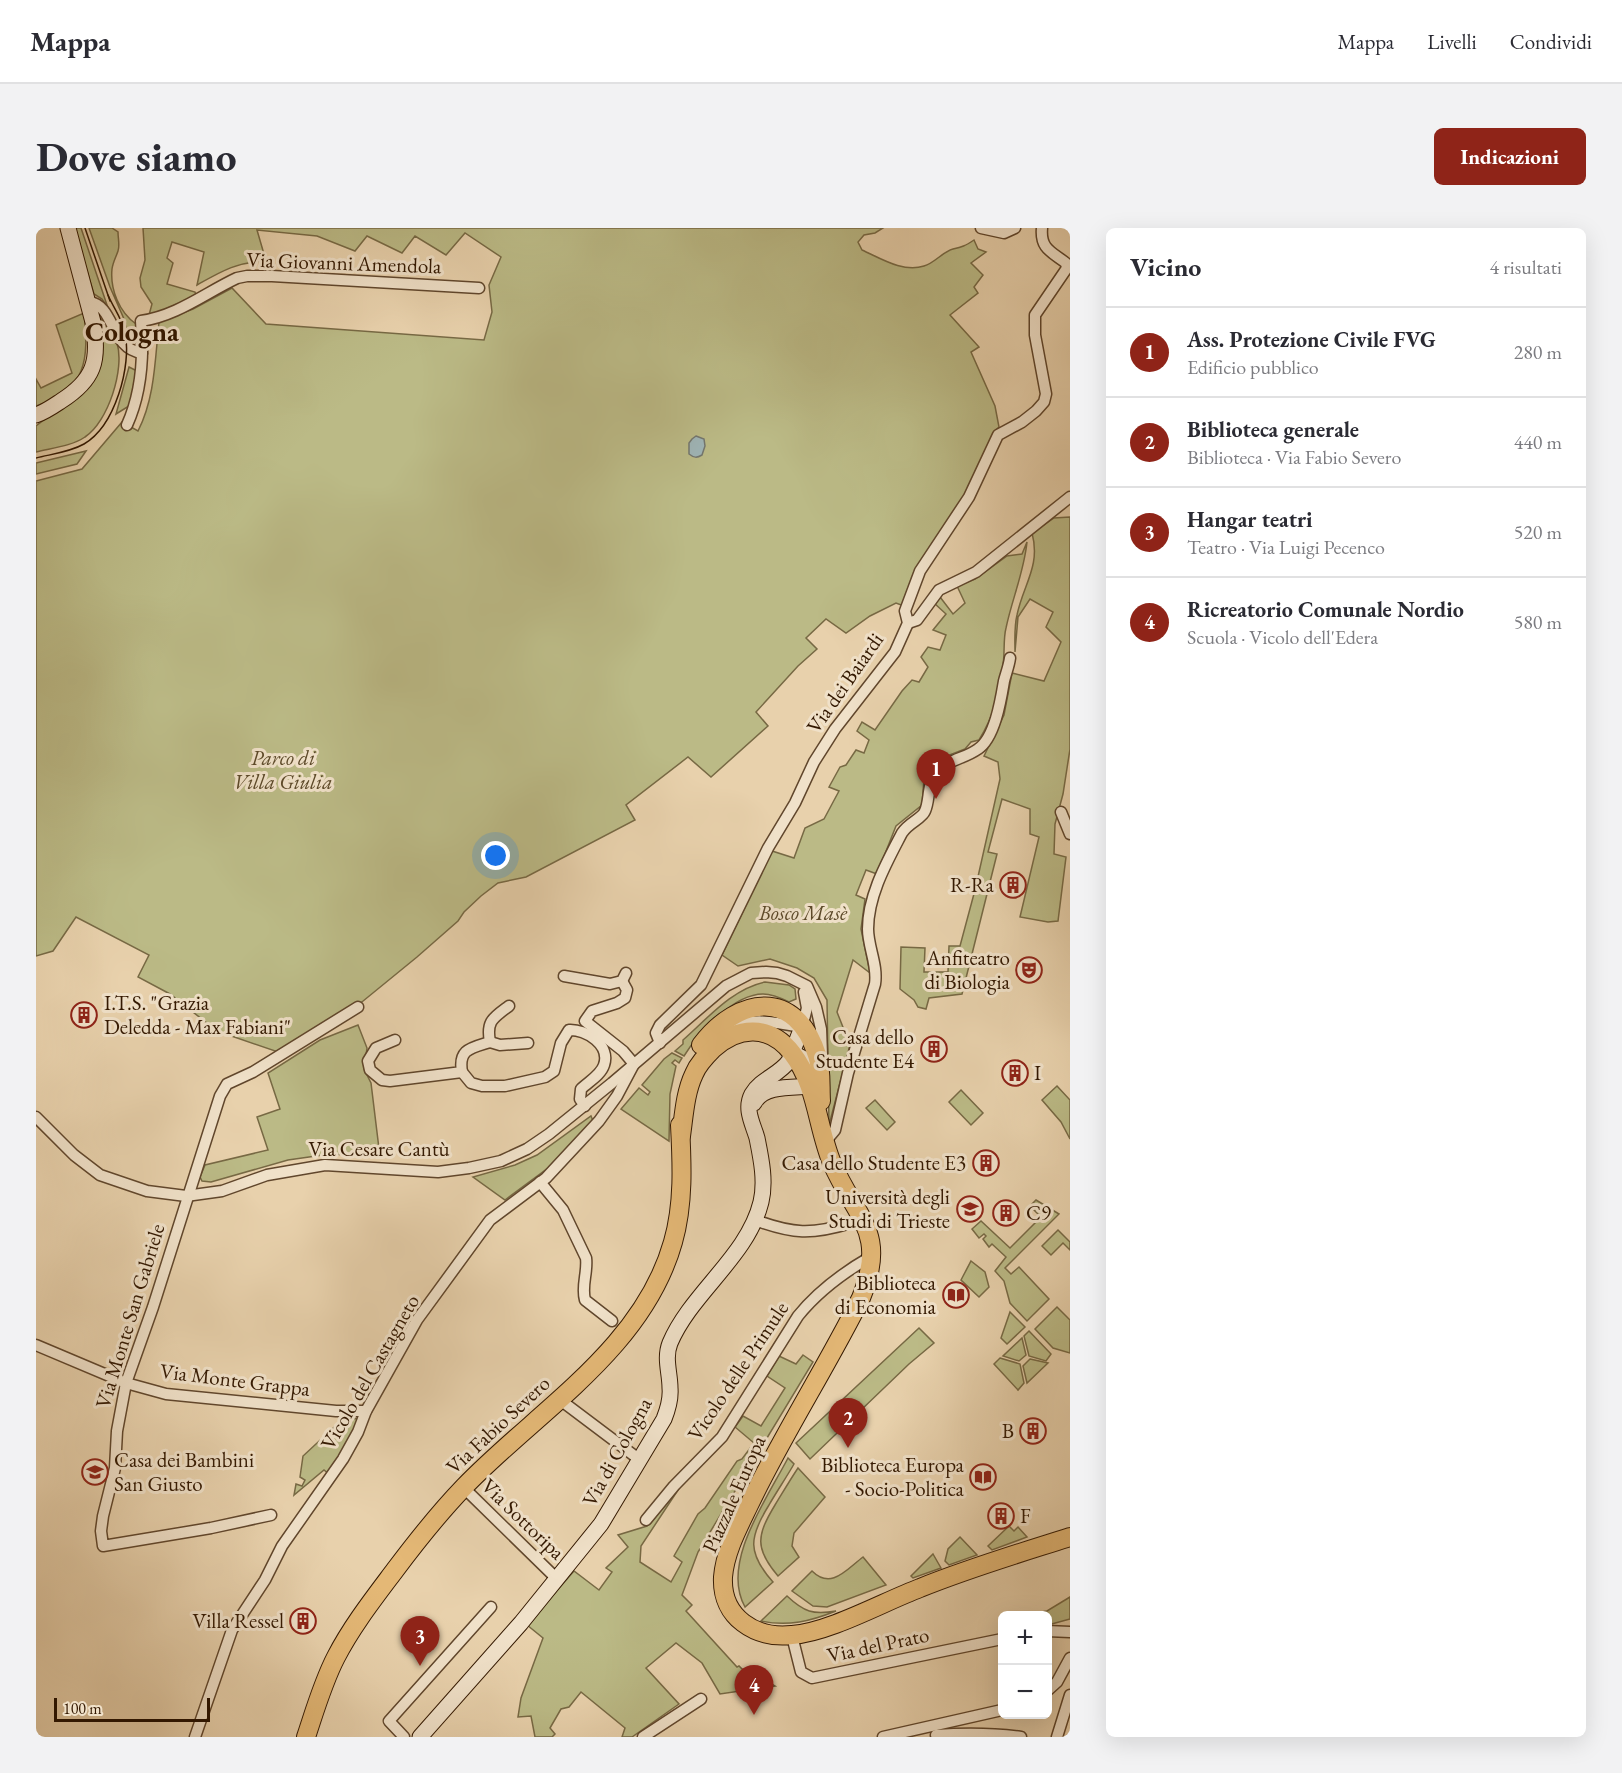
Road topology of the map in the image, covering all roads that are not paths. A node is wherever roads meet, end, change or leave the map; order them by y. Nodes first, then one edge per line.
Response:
1 (68, 228) edge
2 (981, 228) edge
3 (1015, 228) edge
4 (1042, 228) edge
5 (1068, 262) edge
6 (479, 288) dead end
7 (89, 302) junction
8 (142, 353) junction
9 (38, 416) edge
10 (127, 425) dead end
11 (1070, 497) edge
12 (908, 623) junction
13 (1010, 658) dead end
14 (1061, 812) dead end
15 (1070, 834) edge
16 (564, 976) dead end
17 (794, 980) junction
18 (804, 992) junction
19 (509, 1006) dead end
20 (816, 1007) junction
21 (358, 1008) dead end
22 (779, 1010) junction
23 (802, 1027) junction
24 (396, 1040) dead end
25 (490, 1042) junction
26 (528, 1043) dead end
27 (660, 1043) junction
28 (792, 1053) junction
29 (703, 1059) junction
30 (634, 1064) junction
31 (462, 1072) junction
32 (815, 1086) junction
33 (585, 1106) junction
34 (749, 1114) junction
35 (36, 1117) edge
36 (681, 1136) junction
37 (825, 1142) junction
38 (540, 1182) junction
39 (186, 1196) junction
40 (755, 1220) junction
41 (850, 1223) dead end
42 (873, 1256) junction
43 (612, 1322) dead end
44 (36, 1345) edge
45 (126, 1383) junction
46 (560, 1399) junction
47 (366, 1411) junction
48 (794, 1420) joint
49 (640, 1460) junction
50 (463, 1488) junction
51 (271, 1515) dead end
52 (646, 1520) dead end
53 (1070, 1537) edge
54 (556, 1578) junction
55 (491, 1607) dead end
56 (1052, 1631) edge
57 (1070, 1632) edge
58 (792, 1635) junction
59 (998, 1640) edge
60 (1070, 1658) edge
61 (1052, 1686) edge
62 (1070, 1695) edge
63 (700, 1698) dead end
64 (1067, 1710) edge
65 (998, 1711) edge
66 (936, 1735) dead end
67 (195, 1737) edge
68 (306, 1737) edge
69 (404, 1737) edge
70 (420, 1737) edge
71 (643, 1737) edge
72 (883, 1737) edge
73 (1021, 1737) edge
74 (1057, 1737) edge

1 - 7 main road
2 - 3 street
4 - 5 street, Via dei Baiardi
5 - 12 street, Via dei Baiardi
6 - 8 street, Via Giovanni Amendola
7 - 8 street
7 - 9 main road
8 - 10 street, Via Giovanni Amendola
11 - 12 street
12 - 27 street, Via dei Baiardi
13 - 37 street
14 - 15 street
16 - 30 street
17 - 18 street
17 - 20 street
17 - 27 street, Via Cesare Cantù
18 - 22 street
18 - 23 street
19 - 25 street
20 - 23 street
20 - 32 street
21 - 39 street, Via Monte San Gabriele
22 - 23 main road, Via Fabio Severo
22 - 36 main road, Via Fabio Severo
23 - 28 main road
23 - 29 street, Via Fabio Severo
23 - 32 main road, Via Fabio Severo
24 - 31 street
25 - 26 street
25 - 31 street
27 - 30 street, Via Cesare Cantù
28 - 29 main road, Via Fabio Severo
28 - 32 main road, Via Fabio Severo
28 - 34 main road
29 - 36 main road, Via Fabio Severo
30 - 33 street, Via Cesare Cantù
30 - 38 street, Vicolo del Castagneto
31 - 33 street
32 - 34 main road
32 - 37 main road, Via Fabio Severo
33 - 39 street, Via Cesare Cantù
34 - 40 main road, Via di Cologna
35 - 39 street, Via Cesare Cantù
36 - 46 main road, Via Fabio Severo
37 - 42 main road, Via Fabio Severo
38 - 43 street
38 - 47 street, Vicolo del Castagneto
39 - 45 street, Via Monte San Gabriele
40 - 41 street
40 - 49 main road, Via di Cologna
42 - 48 main road, Via Fabio Severo
42 - 52 street, Vicolo delle Primule
44 - 45 street, Via Monte Grappa
45 - 47 street, Via Monte Grappa
45 - 51 street, Via Monte San Gabriele
46 - 49 street
46 - 50 main road, Via Fabio Severo
47 - 67 street, Vicolo del Castagneto
48 - 58 main road, Piazzale Europa
49 - 54 main road, Via di Cologna
50 - 54 street, Via Sottoripa
50 - 68 main road, Via Fabio Severo
53 - 58 main road, Piazzale Europa
54 - 70 main road, Via di Cologna
55 - 69 street
56 - 57 street
58 - 59 street, Via del Prato
60 - 61 street
62 - 64 street
63 - 71 street
64 - 74 street
65 - 72 street
66 - 73 street

